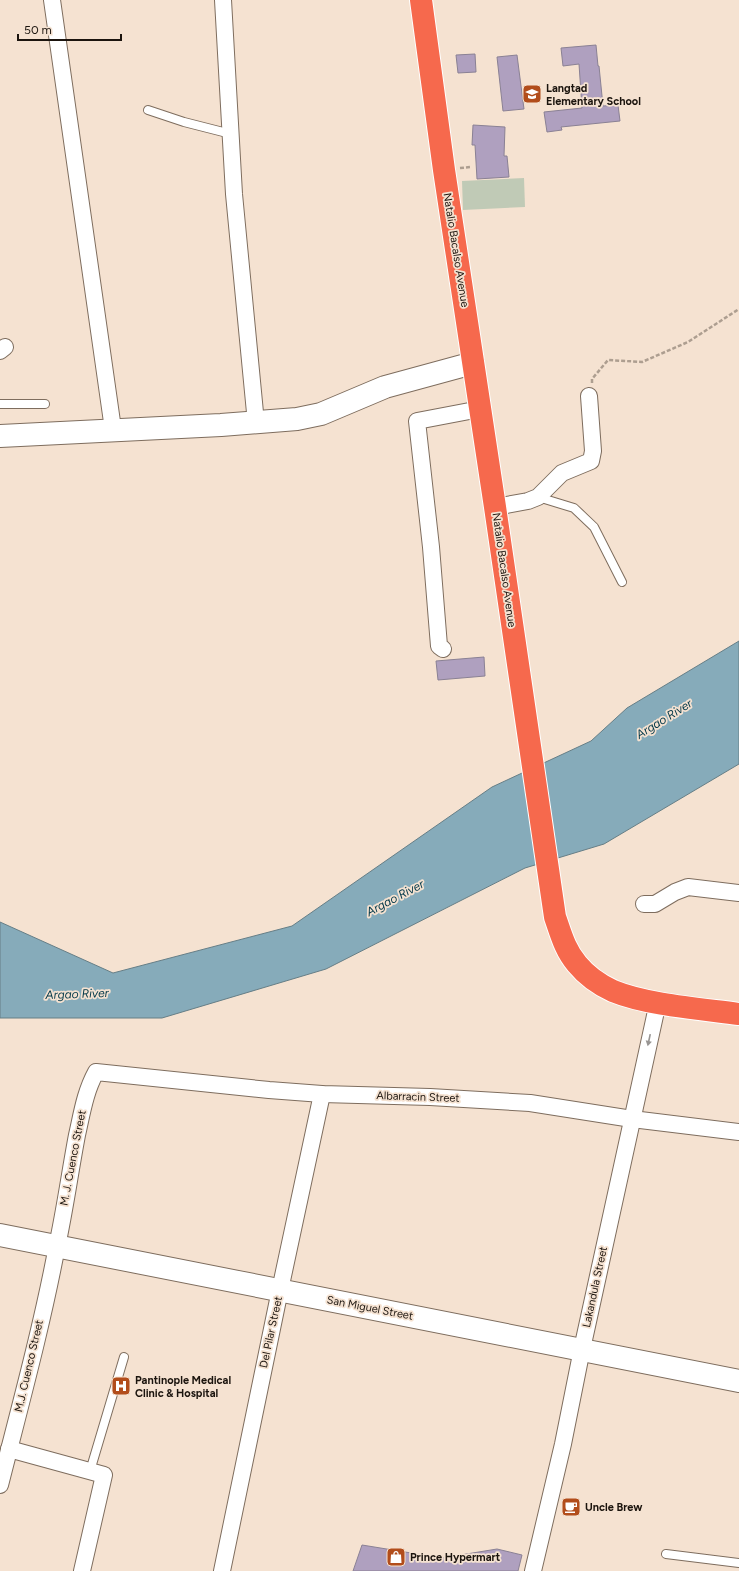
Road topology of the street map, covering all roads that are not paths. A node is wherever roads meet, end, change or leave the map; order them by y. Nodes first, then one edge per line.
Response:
1 (52, 0) edge
2 (223, 0) edge
3 (421, 0) edge
4 (148, 110) dead end
5 (230, 134) junction
6 (473, 363) junction
7 (589, 396) road end
8 (0, 404) edge
9 (45, 404) dead end
10 (480, 409) junction
11 (256, 423) junction
12 (113, 429) junction
13 (0, 436) edge
14 (538, 497) junction
15 (495, 507) junction
16 (622, 582) dead end
17 (443, 649) dead end
18 (739, 893) edge
19 (644, 904) dead end
20 (658, 1002) junction
21 (739, 1014) edge
22 (96, 1072) joint
23 (322, 1094) junction
24 (632, 1119) junction
25 (739, 1132) edge
26 (0, 1235) edge
27 (57, 1246) junction
28 (280, 1290) junction
29 (582, 1349) junction
30 (124, 1357) dead end
31 (739, 1381) edge
32 (9, 1449) junction
33 (90, 1471) junction
34 (0, 1485) edge
35 (666, 1554) dead end
36 (739, 1563) edge
37 (82, 1571) edge
38 (222, 1571) edge
39 (533, 1571) edge

1 - 12 street
2 - 5 street
3 - 6 highway, Natalio Bacalso Avenue
4 - 5 lane
5 - 11 street
6 - 10 highway, Natalio Bacalso Avenue
6 - 11 main road
7 - 14 street
8 - 9 lane
10 - 15 highway, Natalio Bacalso Avenue
10 - 17 street
11 - 12 main road
12 - 13 main road
14 - 15 street
14 - 16 lane
15 - 20 highway, Natalio Bacalso Avenue
18 - 19 street
20 - 21 highway, Natalio Bacalso Avenue
20 -> 24 street, Lakandula Street
22 - 23 street, Albarracin Street
22 - 27 street, M. J. Cuenco Street
23 - 24 street, Albarracin Street
23 - 28 street, Del Pilar Street
24 - 25 street, Albarracin Street
24 - 29 street, Lakandula Street
26 - 27 main road, San Miguel Street
27 - 28 main road, San Miguel Street
27 - 32 street, M.J. Cuenco Street
28 - 29 main road, San Miguel Street
28 - 38 street, Del Pilar Street
29 - 31 main road, San Miguel Street
29 - 39 street, Lakandula Street
30 - 33 lane
32 - 33 street
32 - 34 street, M.J. Cuenco Street
33 - 37 street
35 - 36 lane

